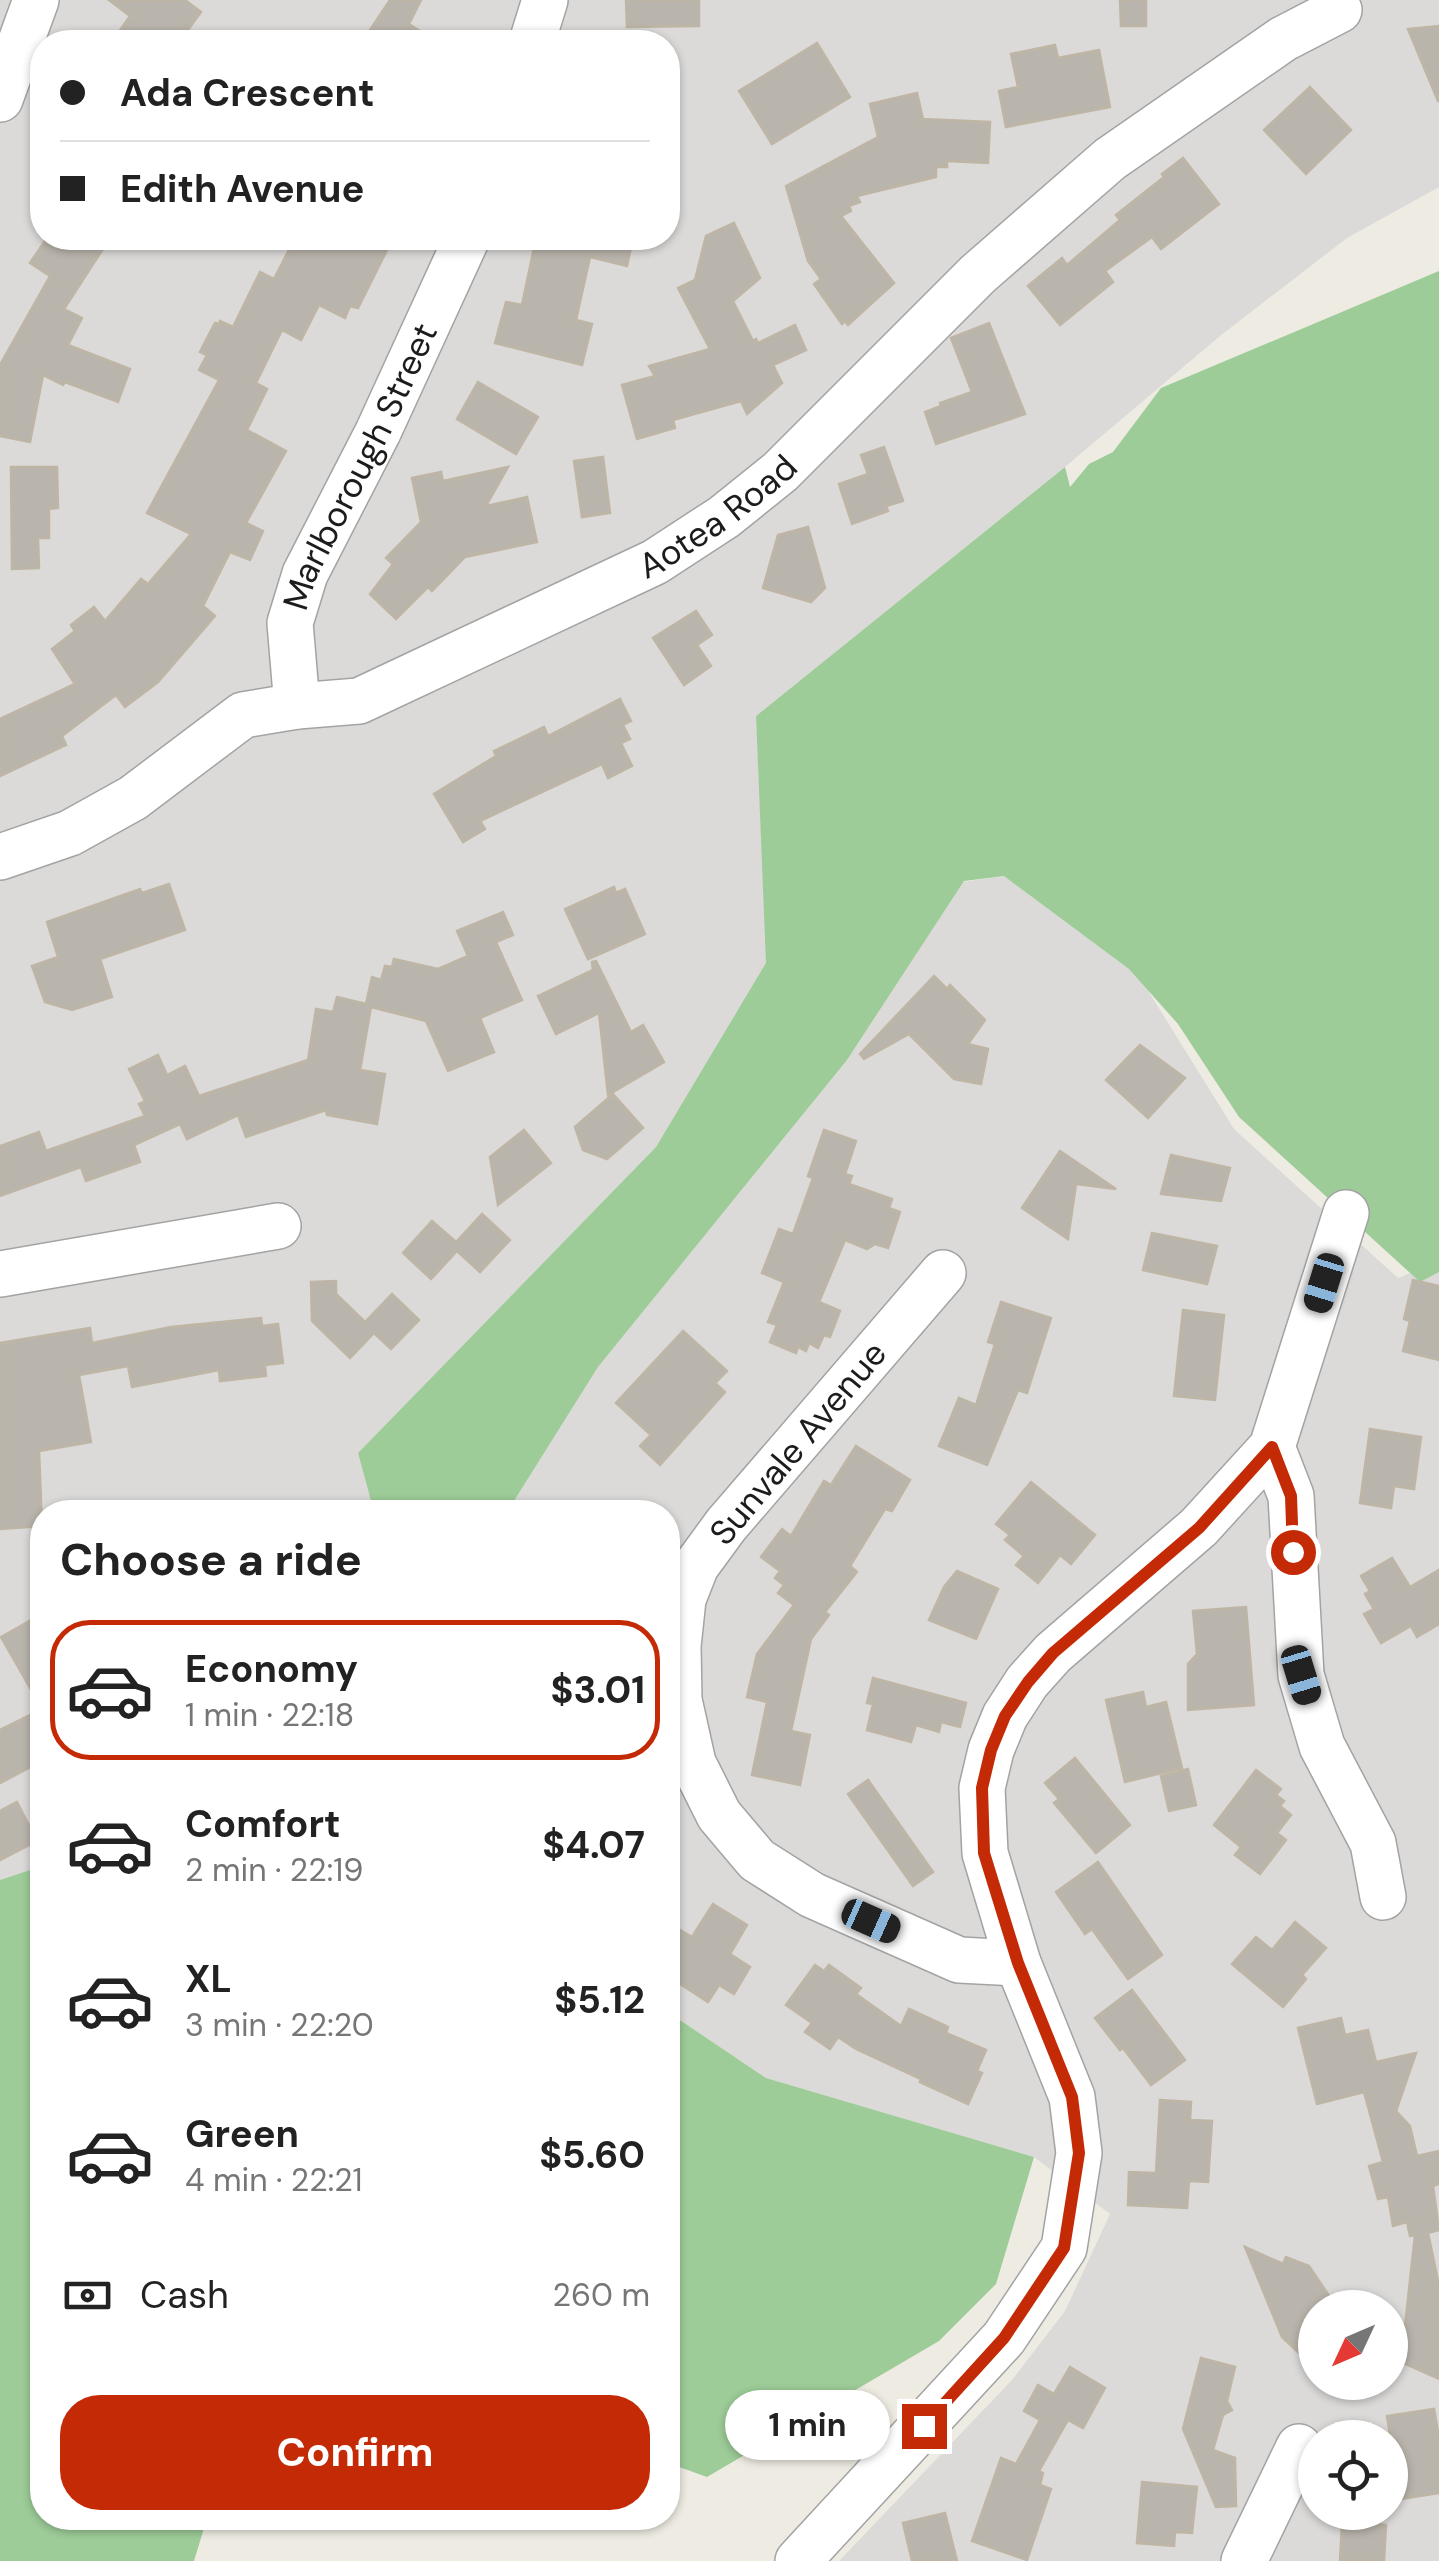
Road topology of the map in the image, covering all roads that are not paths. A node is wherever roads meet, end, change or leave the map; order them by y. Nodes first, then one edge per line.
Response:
1 (36, 0) edge
2 (546, 0) edge
3 (1339, 10) dead end
4 (536, 30) edge
5 (0, 99) edge
6 (462, 250) edge
7 (297, 706) junction
8 (0, 856) edge
9 (1346, 1213) dead end
10 (278, 1226) dead end
11 (943, 1273) dead end
12 (0, 1274) edge
13 (1272, 1447) junction
14 (680, 1630) edge
15 (680, 1704) edge
16 (1383, 1897) dead end
17 (1018, 1963) junction
18 (1298, 2451) edge
19 (798, 2561) edge
20 (1244, 2561) edge

1 - 5 street
2 - 4 street
3 - 7 street, Aotea Road
6 - 7 street, Marlborough Street
7 - 8 street, Aotea Road
9 - 13 street
10 - 12 street
11 - 14 street, Sunvale Avenue
13 - 16 street
13 - 17 street
15 - 17 street, Sunvale Avenue
17 - 19 street
18 - 20 street

